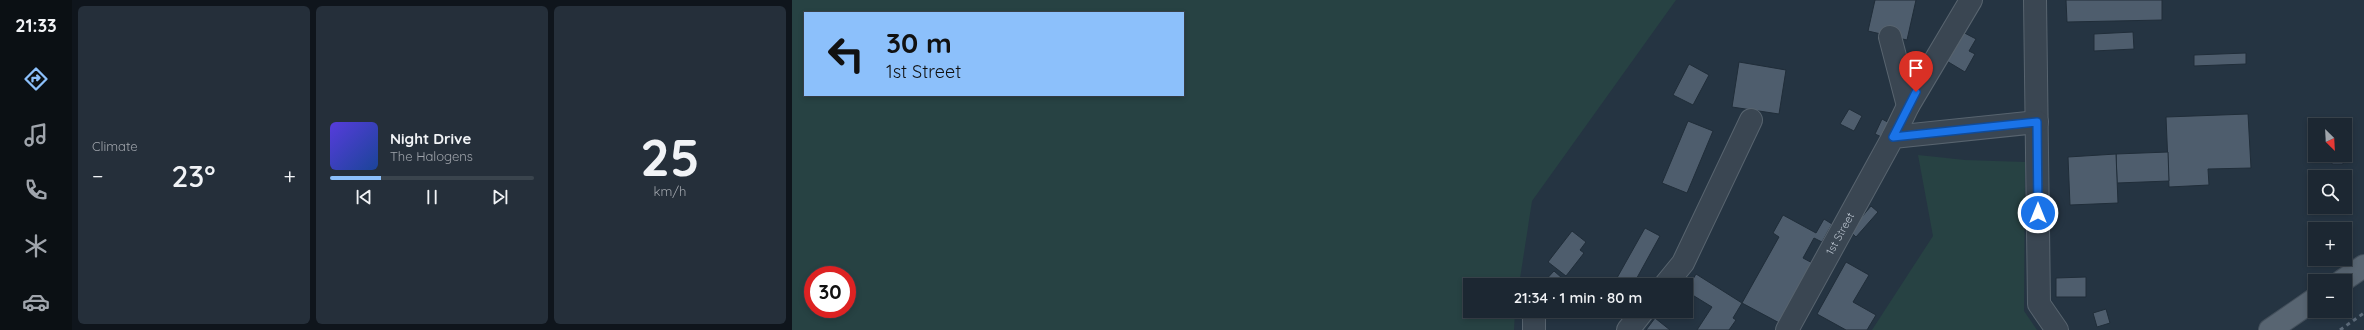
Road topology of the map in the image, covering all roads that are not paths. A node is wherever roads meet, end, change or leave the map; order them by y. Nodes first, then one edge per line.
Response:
1 (1971, 0) edge
2 (2035, 0) edge
3 (1890, 37) dead end
4 (1908, 106) junction
5 (1751, 120) dead end
6 (2037, 122) junction
7 (1893, 137) junction
8 (2364, 266) edge
9 (2352, 274) edge
10 (1670, 278) edge
11 (2308, 304) edge
12 (1638, 318) edge
13 (1628, 330) edge
14 (1787, 330) edge
15 (2056, 330) edge
16 (2270, 330) edge

1 - 4 street, 1st Street
2 - 6 street
3 - 4 street
4 - 7 street, 1st Street
5 - 10 street
6 - 7 street
6 - 15 street
7 - 14 street, 1st Street
8 - 9 main road
11 - 16 main road
12 - 13 street

